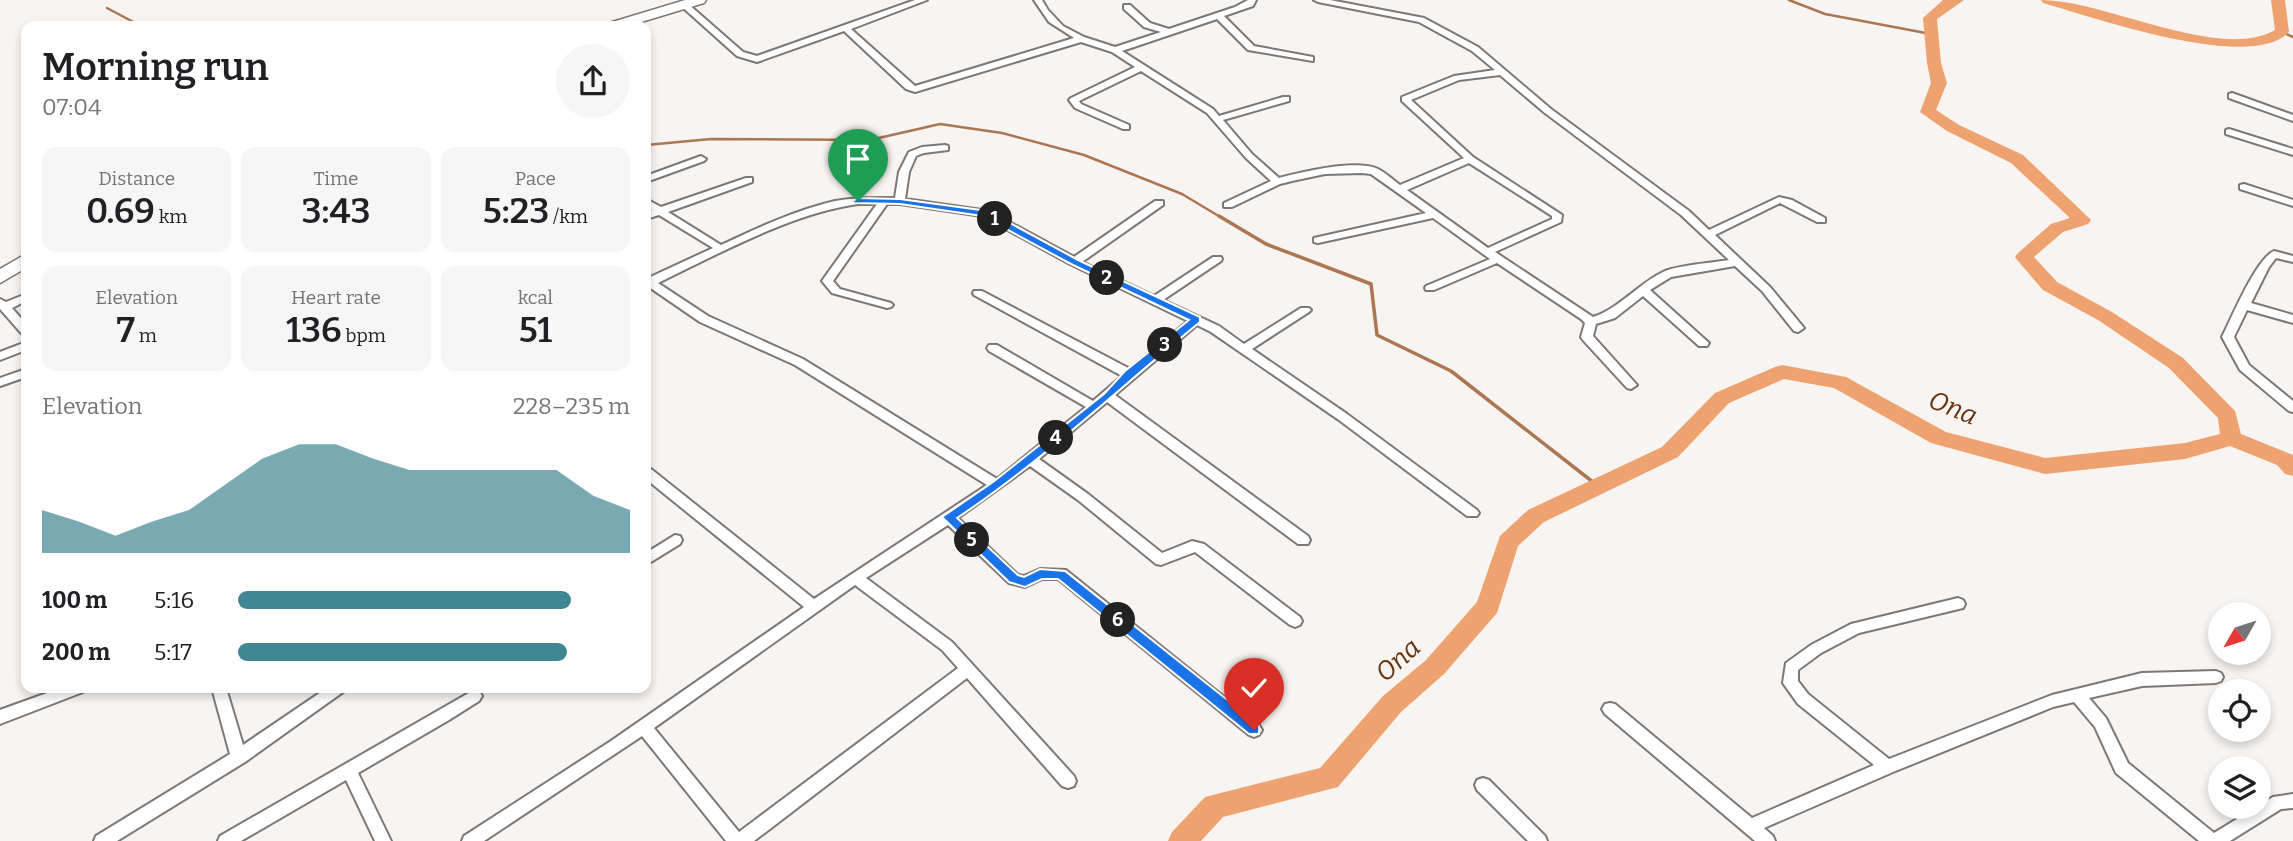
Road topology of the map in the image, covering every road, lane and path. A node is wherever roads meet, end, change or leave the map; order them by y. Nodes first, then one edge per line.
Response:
1 (699, 0) edge
2 (923, 0) edge
3 (1038, 0) edge
4 (1252, 0) edge
5 (1318, 0) edge
6 (684, 5) junction
7 (1127, 7) dead end
8 (1218, 15) junction
9 (631, 21) edge
10 (844, 27) junction
11 (1167, 31) junction
12 (1081, 39) junction
13 (1115, 50) junction
14 (1310, 59) dead end
15 (1142, 67) junction
16 (1501, 72) junction
17 (2232, 96) dead end
18 (1286, 99) dead end
19 (2293, 118) edge
20 (1217, 119) junction
21 (1126, 127) dead end
22 (2229, 132) dead end
23 (945, 148) dead end
24 (2293, 152) edge
25 (701, 159) dead end
26 (1470, 159) junction
27 (651, 176) edge
28 (749, 180) dead end
29 (1277, 182) junction
30 (2244, 187) dead end
31 (1400, 190) junction
32 (884, 201) junction
33 (900, 201) junction
34 (1159, 203) dead end
35 (2293, 203) edge
36 (1228, 205) dead end
37 (651, 206) edge
38 (658, 212) junction
39 (651, 214) edge
40 (1436, 214) junction
41 (1821, 220) dead end
42 (1709, 234) junction
43 (1318, 240) dead end
44 (721, 249) junction
45 (1487, 252) junction
46 (1217, 258) dead end
47 (1498, 259) junction
48 (2293, 259) edge
49 (1074, 262) junction
50 (1737, 262) junction
51 (21, 263) edge
52 (0, 277) edge
53 (651, 281) edge
54 (651, 285) edge
55 (1430, 288) dead end
56 (1643, 290) junction
57 (978, 293) dead end
58 (21, 299) edge
59 (1154, 301) junction
60 (3, 304) edge
61 (887, 305) dead end
62 (2244, 305) junction
63 (1305, 310) dead end
64 (1196, 320) junction
65 (2293, 320) edge
66 (1591, 322) junction
67 (21, 325) edge
68 (1798, 328) dead end
69 (1703, 343) dead end
70 (21, 348) edge
71 (993, 348) dead end
72 (1244, 349) junction
73 (0, 356) edge
74 (1129, 374) junction
75 (21, 375) edge
76 (0, 382) edge
77 (1631, 385) dead end
78 (1108, 396) junction
79 (1095, 407) junction
80 (2293, 408) edge
81 (1029, 459) junction
82 (651, 481) edge
83 (997, 485) junction
84 (1472, 513) dead end
85 (948, 517) junction
86 (675, 540) dead end
87 (1303, 540) dead end
88 (651, 557) edge
89 (856, 578) junction
90 (1958, 604) dead end
91 (816, 607) junction
92 (1295, 621) dead end
93 (968, 669) junction
94 (2216, 677) dead end
95 (65, 693) edge
96 (220, 693) edge
97 (331, 693) edge
98 (474, 696) dead end
99 (2078, 696) junction
100 (1610, 709) dead end
101 (0, 717) edge
102 (644, 727) junction
103 (1254, 730) dead end
104 (239, 757) junction
105 (1886, 767) junction
106 (349, 770) junction
107 (1068, 781) dead end
108 (1483, 785) dead end
109 (2293, 801) edge
110 (1752, 826) junction
111 (102, 841) edge
112 (226, 841) edge
113 (383, 841) edge
114 (470, 841) edge
115 (738, 841) edge
116 (1539, 841) edge
117 (1767, 841) edge
118 (2213, 841) edge

1 - 6 highway
2 - 10 street
3 - 12 street
4 - 8 street
5 - 16 street
6 - 9 highway
6 - 10 street
7 - 11 street
8 - 11 street
8 - 14 street
10 - 12 street
11 - 13 street
12 - 13 street
13 - 15 street
15 - 20 street
15 - 21 street
16 - 26 street
16 - 42 street
17 - 19 street
18 - 20 street
20 - 29 street
22 - 24 street
23 - 33 street
25 - 27 street
26 - 31 street
26 - 45 street
28 - 38 street
29 - 31 street
29 - 36 street
30 - 35 street
31 - 40 street
32 - 33 street
32 - 44 street
32 - 61 street
33 - 49 street
34 - 49 street
37 - 38 street
38 - 39 street
38 - 44 street
40 - 43 street
40 - 45 street
41 - 42 street
42 - 50 street
44 - 53 street
45 - 47 street
46 - 59 street
47 - 55 street
47 - 66 street
48 - 62 street
49 - 59 street
50 - 56 street
50 - 68 street
51 - 52 highway
54 - 83 street
56 - 66 street
56 - 69 street
57 - 74 street
58 - 60 street
59 - 64 street
60 - 67 street
62 - 65 street
62 - 80 street
63 - 72 street
64 - 72 street
64 - 74 street
66 - 77 street
70 - 73 street
71 - 79 street
72 - 84 street
74 - 78 street
75 - 76 street
78 - 79 street
78 - 87 street
79 - 81 street
81 - 83 street
81 - 92 street
82 - 91 street
83 - 85 street
85 - 89 street
85 - 103 street
86 - 88 street
89 - 91 street
89 - 93 street
90 - 105 street
91 - 102 street
93 - 107 street
93 - 115 street
94 - 99 street
95 - 101 street
96 - 104 street
97 - 104 street
98 - 106 street
99 - 105 street
99 - 118 street
100 - 110 street
102 - 114 street
102 - 115 street
104 - 111 street
105 - 110 street
106 - 112 street
106 - 113 street
108 - 116 street
109 - 118 street
110 - 117 street

